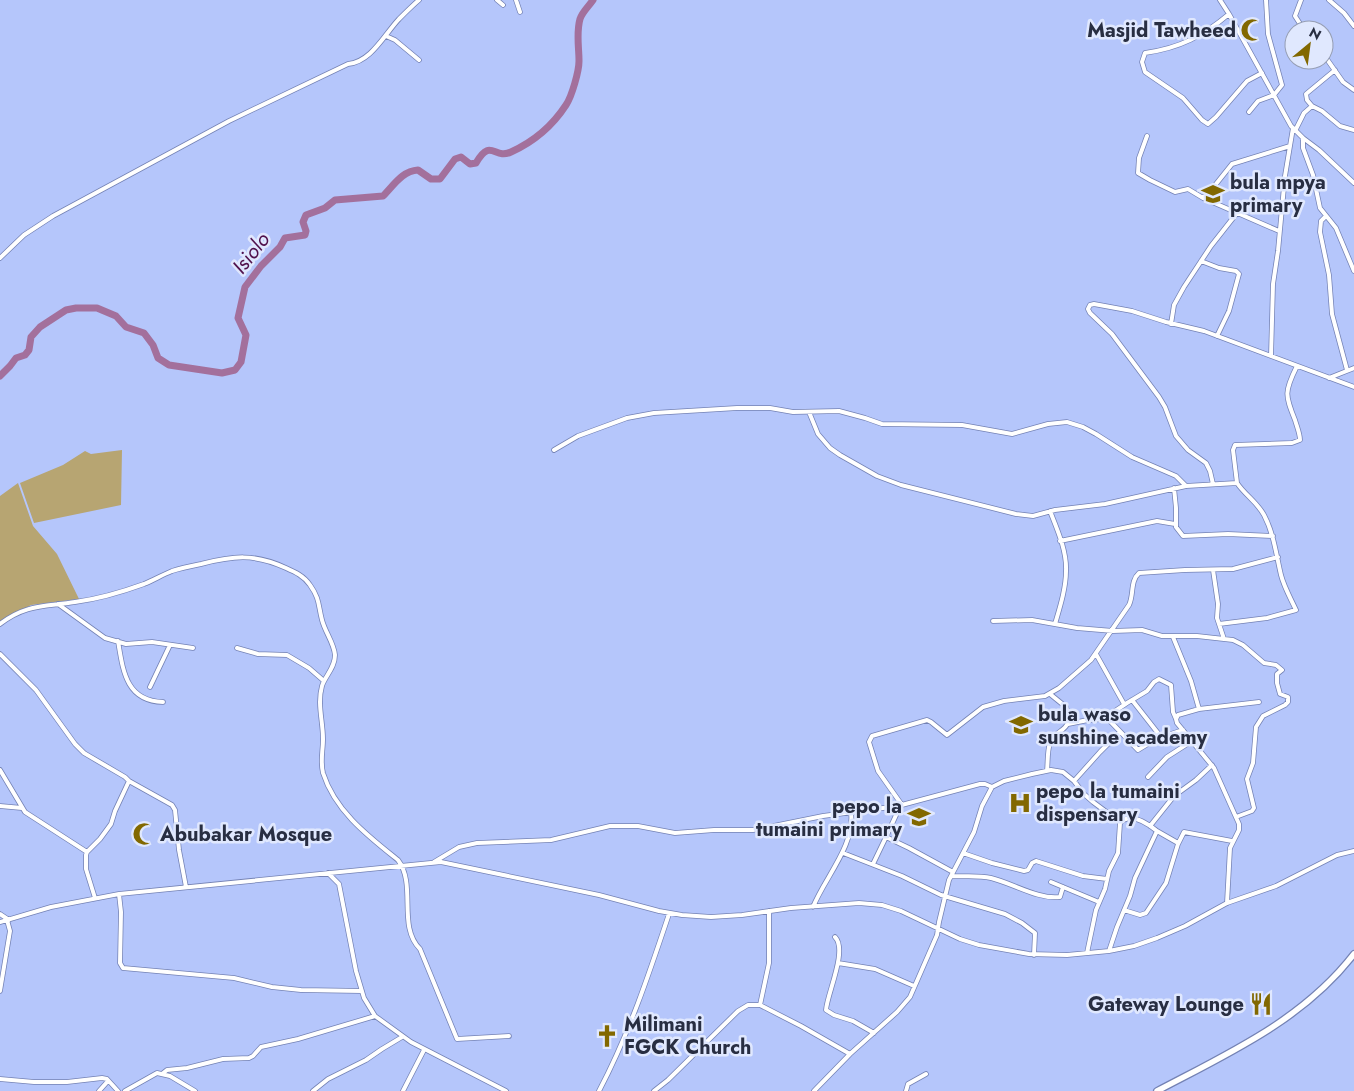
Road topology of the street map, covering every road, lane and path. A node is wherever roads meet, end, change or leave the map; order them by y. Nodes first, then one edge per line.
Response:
1 (419, 0) edge
2 (497, 0) edge
3 (516, 0) edge
4 (1220, 0) edge
5 (1266, 0) edge
6 (1301, 0) edge
7 (1330, 0) edge
8 (503, 6) dead end
9 (520, 12) dead end
10 (1229, 14) junction
11 (1298, 20) edge
12 (1354, 26) edge
13 (386, 36) junction
14 (419, 60) dead end
15 (1335, 70) joint
16 (1262, 73) junction
17 (1354, 90) edge
18 (1274, 95) junction
19 (1312, 106) junction
20 (1249, 112) dead end
21 (1294, 129) junction
22 (1354, 130) edge
23 (1147, 136) dead end
24 (1303, 138) junction
25 (1290, 146) junction
26 (1354, 183) edge
27 (1203, 198) junction
28 (1237, 213) junction
29 (1326, 216) junction
30 (1279, 232) junction
31 (0, 258) edge
32 (1201, 260) junction
33 (1354, 271) edge
34 (1171, 324) junction
35 (1217, 336) junction
36 (1271, 356) junction
37 (1297, 366) junction
38 (1354, 368) edge
39 (1347, 370) junction
40 (1329, 378) junction
41 (1354, 386) edge
42 (809, 412) junction
43 (554, 450) dead end
44 (1237, 483) junction
45 (1213, 484) junction
46 (1186, 486) junction
47 (1174, 488) junction
48 (1050, 511) junction
49 (1176, 524) junction
50 (1273, 536) junction
51 (1060, 541) junction
52 (1278, 557) junction
53 (1213, 570) junction
54 (58, 604) junction
55 (993, 621) dead end
56 (0, 624) edge
57 (1055, 624) junction
58 (1219, 624) junction
59 (1112, 631) junction
60 (1173, 637) junction
61 (1224, 639) junction
62 (118, 641) junction
63 (170, 644) junction
64 (194, 648) dead end
65 (237, 648) dead end
66 (0, 654) edge
67 (1096, 654) junction
68 (324, 681) junction
69 (150, 687) dead end
70 (1050, 694) junction
71 (1132, 700) junction
72 (163, 702) dead end
73 (1259, 702) dead end
74 (1124, 704) junction
75 (1199, 709) junction
76 (1106, 718) junction
77 (1176, 719) junction
78 (1068, 724) junction
79 (1183, 730) junction
80 (1120, 732) junction
81 (1161, 737) junction
82 (1192, 741) junction
83 (1212, 764) junction
84 (0, 770) edge
85 (1047, 771) junction
86 (1148, 777) dead end
87 (1074, 780) junction
88 (129, 781) junction
89 (992, 787) junction
90 (900, 805) junction
91 (0, 806) edge
92 (22, 808) junction
93 (851, 812) junction
94 (1236, 817) junction
95 (1120, 822) junction
96 (1150, 826) junction
97 (1157, 831) junction
98 (886, 837) junction
99 (1232, 842) junction
100 (1178, 843) junction
101 (1354, 851) edge
102 (87, 852) junction
103 (842, 853) junction
104 (963, 853) junction
105 (434, 862) junction
106 (873, 864) junction
107 (402, 866) junction
108 (328, 873) junction
109 (952, 874) junction
110 (1107, 879) junction
111 (1051, 882) dead end
112 (186, 887) junction
113 (1063, 887) junction
114 (119, 894) junction
115 (945, 896) junction
116 (95, 898) junction
117 (1099, 902) junction
118 (1227, 904) junction
119 (813, 907) junction
120 (1124, 910) junction
121 (769, 911) junction
122 (0, 914) edge
123 (669, 914) junction
124 (8, 920) junction
125 (0, 922) edge
126 (939, 929) junction
127 (835, 937) dead end
128 (1109, 950) junction
129 (1087, 953) junction
130 (1354, 954) edge
131 (1034, 955) junction
132 (838, 963) junction
133 (914, 986) junction
134 (0, 991) edge
135 (362, 991) junction
136 (760, 1005) junction
137 (375, 1016) junction
138 (874, 1033) junction
139 (509, 1036) dead end
140 (402, 1037) junction
141 (424, 1050) junction
142 (850, 1054) junction
143 (162, 1074) junction
144 (926, 1074) dead end
145 (0, 1079) edge
146 (108, 1081) junction
147 (99, 1091) edge
148 (118, 1091) edge
149 (125, 1091) edge
150 (195, 1091) edge
151 (312, 1091) edge
152 (403, 1091) edge
153 (506, 1091) edge
154 (599, 1091) edge
155 (654, 1091) edge
156 (814, 1091) edge
157 (906, 1091) edge
158 (1157, 1091) edge

1 - 13 street
2 - 8 street
3 - 9 street
4 - 10 street
5 - 18 street
6 - 11 street
7 - 12 street
10 - 16 street
10 - 16 street
13 - 14 street
13 - 31 street
15 - 17 street
15 - 19 street
16 - 18 street
18 - 20 street
18 - 21 street
19 - 21 street
19 - 22 street
21 - 24 street
21 - 25 street
23 - 27 street
24 - 26 street
24 - 29 street
25 - 27 street
25 - 30 street
27 - 28 street
28 - 30 street
28 - 32 street
29 - 33 street
29 - 39 street
30 - 36 street
32 - 34 street
32 - 35 street
34 - 35 street
34 - 45 street
35 - 36 street
36 - 37 street
37 - 40 street
37 - 44 street
38 - 39 street
39 - 40 street
40 - 41 street
42 - 43 street
42 - 46 street
42 - 48 street
44 - 45 street
44 - 50 street
45 - 46 street
46 - 47 street
47 - 48 street
47 - 49 street
48 - 51 street
49 - 50 street
49 - 51 street
50 - 52 street
51 - 57 street
52 - 53 street
52 - 58 street
53 - 58 street
53 - 59 street
54 - 56 street
54 - 62 street
54 - 68 street
55 - 57 street
57 - 59 street
58 - 61 street
59 - 60 street
59 - 67 street
60 - 61 street
60 - 75 street
61 - 94 street
62 - 63 street
62 - 72 street
63 - 64 street
63 - 69 street
65 - 68 street
66 - 88 street
67 - 70 street
67 - 74 street
68 - 107 street
70 - 78 street
70 - 90 street
71 - 74 street
71 - 77 street
71 - 81 street
73 - 75 street
74 - 76 street
75 - 77 street
76 - 78 street
76 - 80 street
77 - 79 street
78 - 85 street
79 - 81 street
79 - 82 street
80 - 81 street
80 - 87 street
82 - 83 street
82 - 86 street
83 - 94 street
83 - 96 street
84 - 92 street
85 - 87 street
85 - 89 street
87 - 95 street
88 - 102 street
88 - 112 street
89 - 90 street
89 - 104 street
90 - 93 street
90 - 98 street
91 - 92 street
92 - 102 street
93 - 103 street
93 - 105 street
94 - 99 street
95 - 96 street
95 - 110 street
96 - 97 street
97 - 100 street
97 - 120 street
98 - 106 street
98 - 109 street
99 - 100 street
99 - 118 street
100 - 120 street
101 - 118 street
102 - 116 street
103 - 106 street
103 - 119 street
104 - 109 street
104 - 110 street
105 - 107 street
105 - 123 street
106 - 115 street
107 - 108 street
107 - 139 street
108 - 112 street
108 - 135 street
109 - 113 street
109 - 115 street
110 - 117 street
111 - 113 street
112 - 114 street
113 - 117 street
114 - 116 street
114 - 135 street
115 - 126 street
115 - 131 street
116 - 124 street
117 - 129 street
118 - 128 street
119 - 121 street
119 - 126 street
120 - 128 street
121 - 123 street
121 - 136 street
122 - 124 street
123 - 154 street
124 - 125 street
124 - 134 street
126 - 131 street
126 - 133 street
127 - 132 street
128 - 129 street
129 - 131 street
130 - 158 highway
132 - 133 street
132 - 138 street
133 - 138 street
135 - 137 street
136 - 142 street
136 - 155 street
137 - 140 street
137 - 143 street
138 - 142 street
140 - 141 street
140 - 151 street
141 - 152 street
141 - 153 street
142 - 156 street
143 - 149 street
143 - 150 street
144 - 157 street
145 - 146 street
146 - 147 street
146 - 148 street

